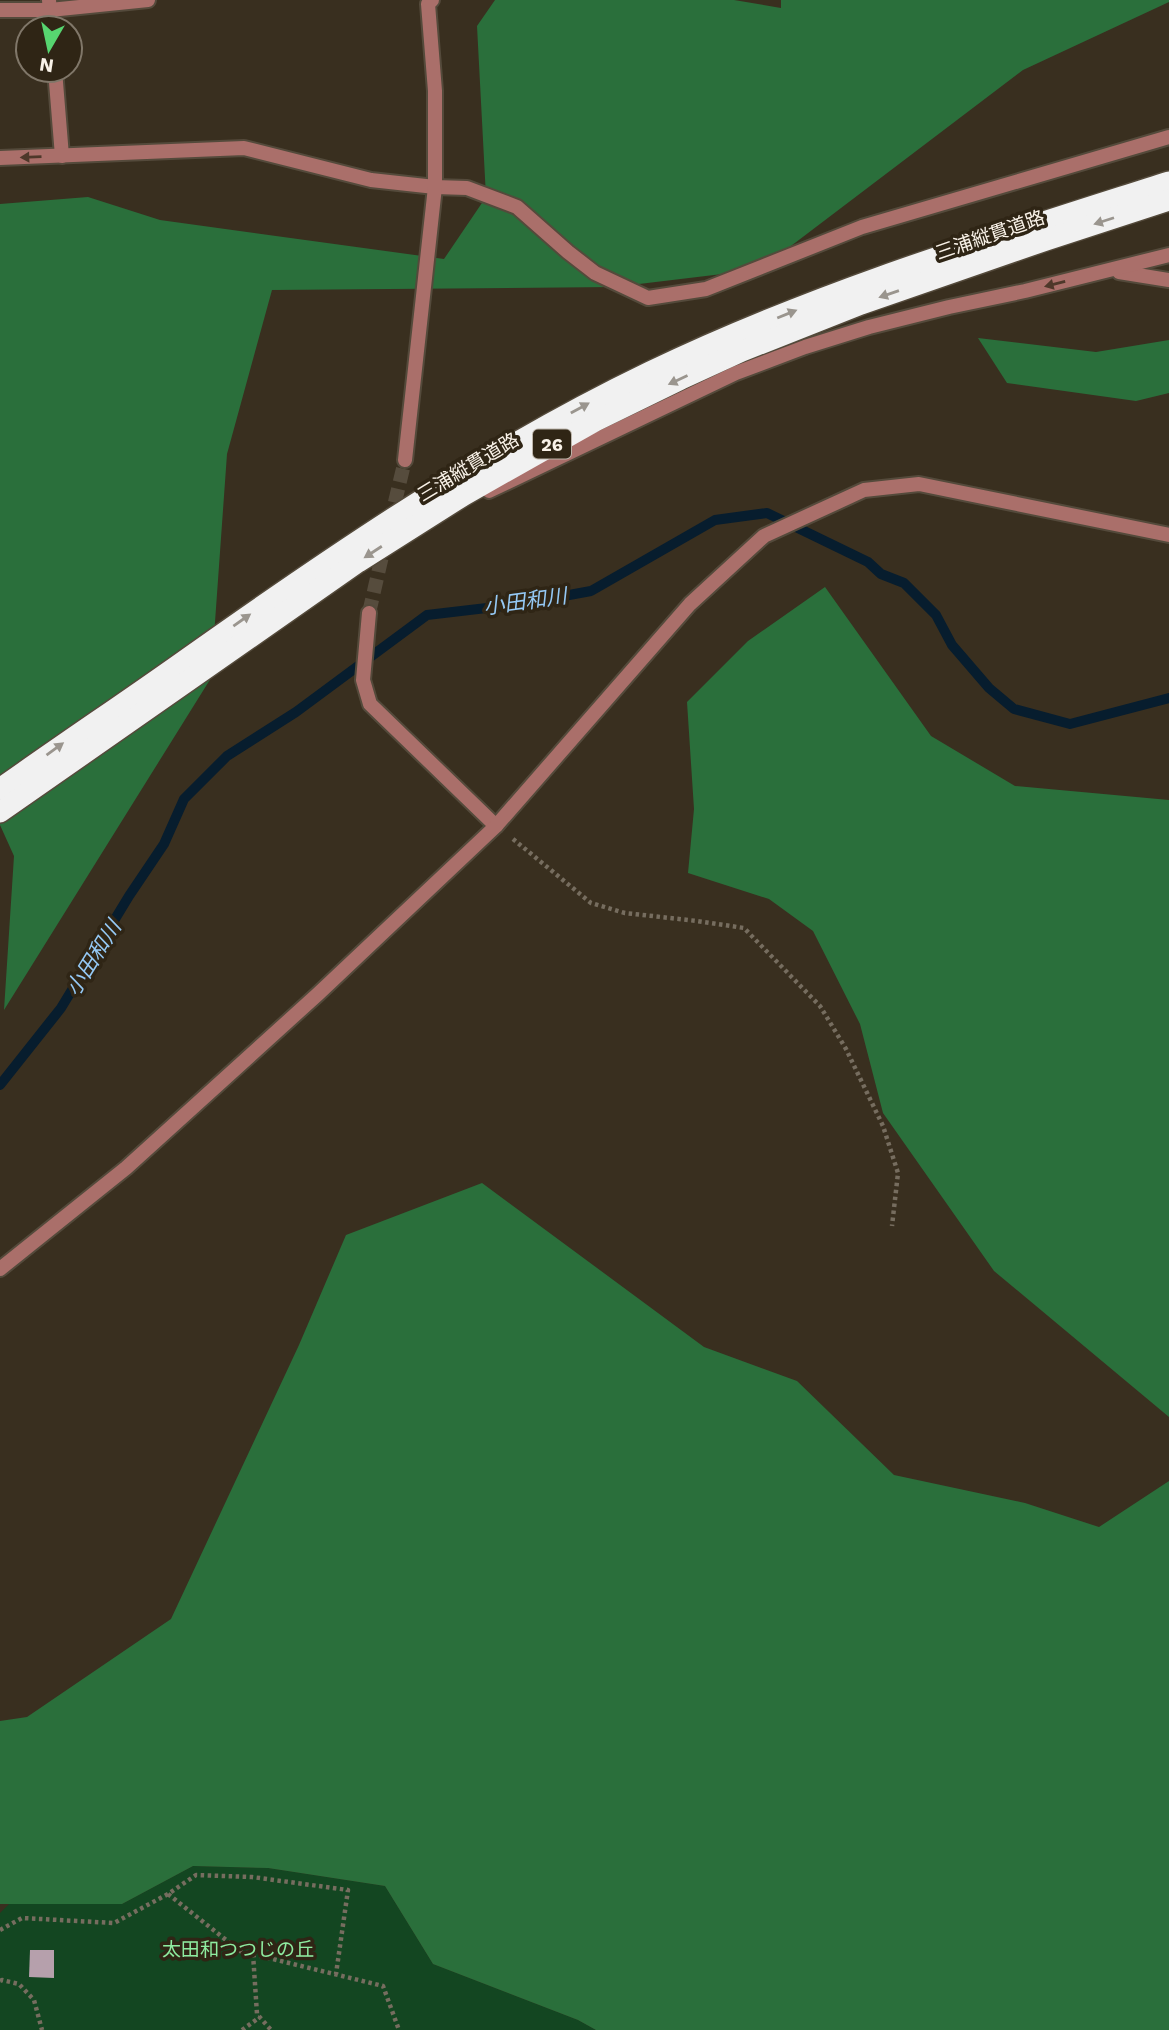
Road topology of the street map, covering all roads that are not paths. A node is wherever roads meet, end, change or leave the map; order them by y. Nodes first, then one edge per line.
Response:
1 (148, 0) edge
2 (427, 1) edge
3 (49, 5) edge
4 (0, 10) edge
5 (56, 84) edge
6 (1169, 137) edge
7 (62, 156) junction
8 (0, 158) edge
9 (1169, 182) edge
10 (435, 187) junction
11 (1169, 200) edge
12 (1169, 255) edge
13 (1103, 272) junction
14 (1169, 280) edge
15 (405, 460) tunnel mouth
16 (409, 529) junction
17 (1169, 535) edge
18 (369, 613) tunnel mouth
19 (0, 789) edge
20 (0, 811) edge
21 (496, 826) junction
22 (0, 1269) edge

1 - 3 street
2 - 10 street
3 - 4 street
5 - 7 street
6 - 10 street
7 -> 8 street
7 - 10 street
19 -> 9 highway, 三浦縦貫道路 / 26
10 - 15 street
11 -> 16 highway, 三浦縦貫道路 / 26
12 - 13 street
13 - 14 street
13 -> 16 street
16 -> 20 highway, 三浦縦貫道路 / 26
17 - 21 street
18 - 21 street
21 - 22 street

